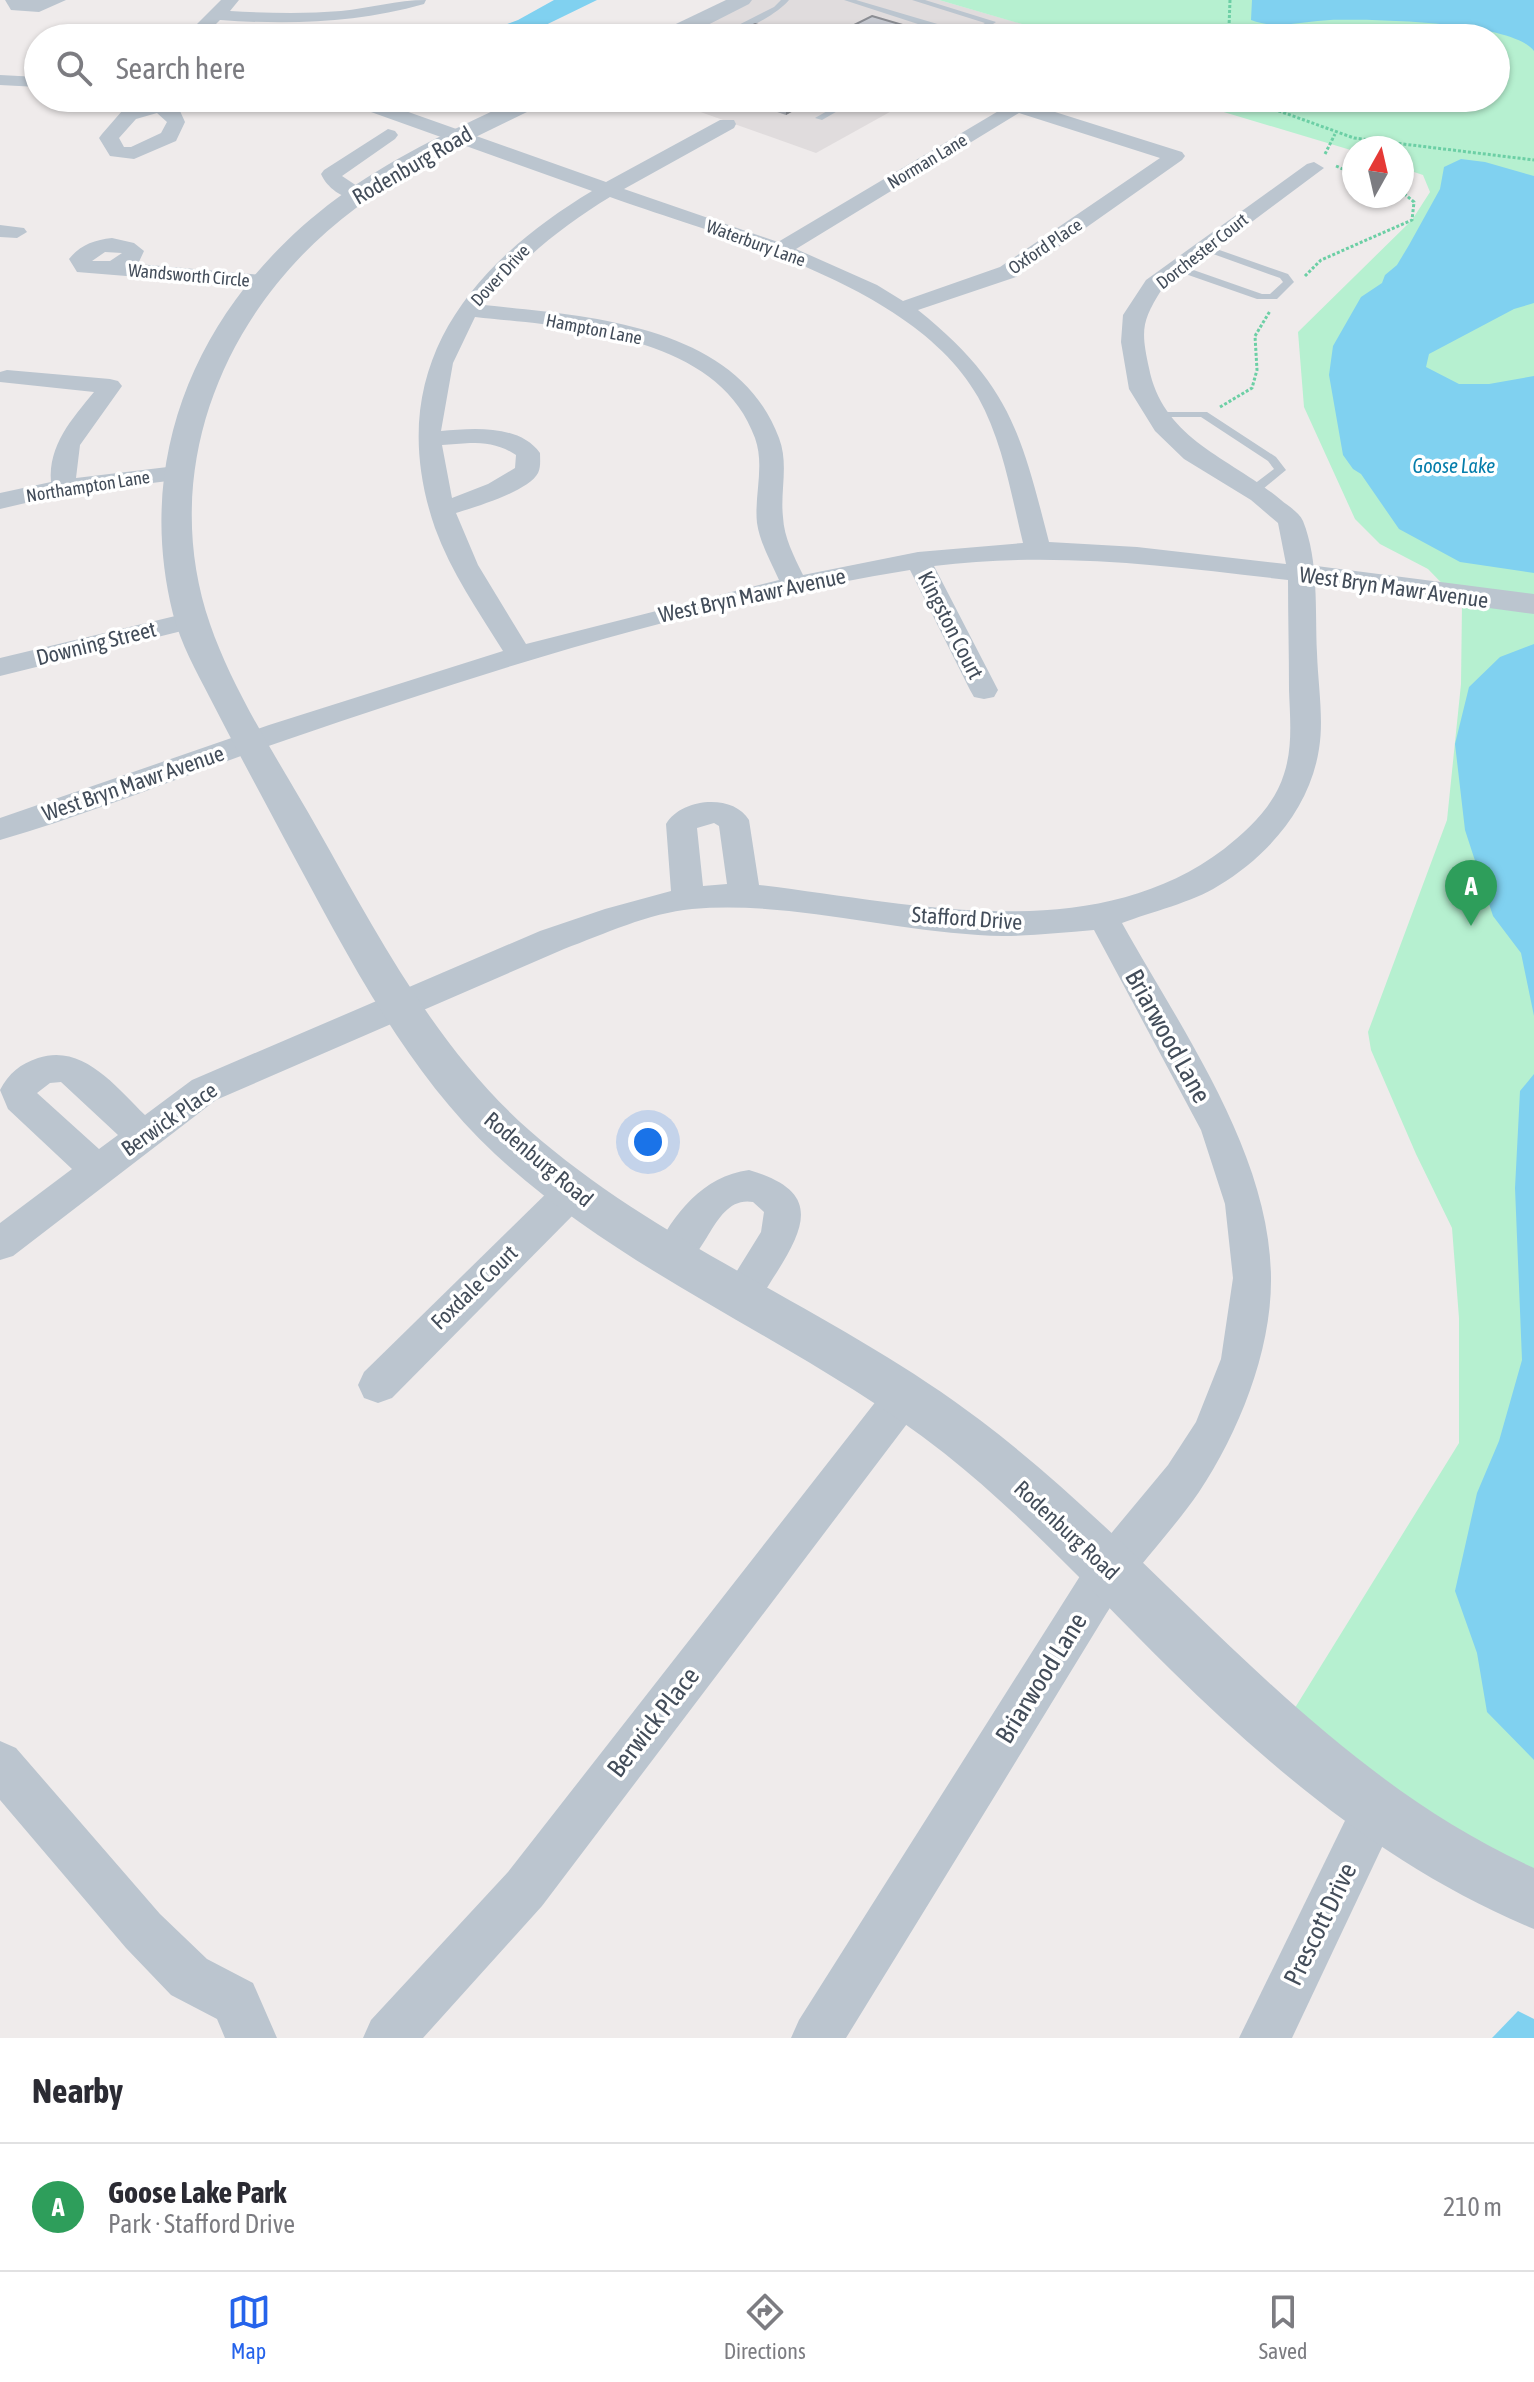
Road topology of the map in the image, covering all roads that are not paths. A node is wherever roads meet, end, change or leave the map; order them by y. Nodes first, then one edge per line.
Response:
1 (13, 0) edge
2 (58, 0) edge
3 (231, 0) edge
4 (418, 0) edge
5 (742, 0) edge
6 (785, 0) edge
7 (848, 0) edge
8 (916, 0) edge
9 (215, 15) junction
10 (206, 24) edge
11 (693, 24) edge
12 (746, 24) edge
13 (925, 24) edge
14 (989, 24) edge
15 (0, 80) edge
16 (24, 81) edge
17 (137, 112) edge
18 (171, 112) edge
19 (390, 112) edge
20 (509, 112) edge
21 (830, 112) edge
22 (1007, 112) edge
23 (1036, 112) edge
24 (819, 118) dead end
25 (727, 124) dead end
26 (388, 135) dead end
27 (459, 136) junction
28 (1175, 156) joint
29 (1314, 168) dead end
30 (606, 189) junction
31 (359, 194) junction
32 (1205, 248) junction
33 (778, 251) junction
34 (114, 268) dead end
35 (1178, 268) junction
36 (263, 281) junction
37 (901, 309) junction
38 (468, 310) junction
39 (7, 377) dead end
40 (1156, 415) junction
41 (431, 439) junction
42 (176, 473) junction
43 (64, 487) junction
44 (1253, 491) junction
45 (0, 501) edge
46 (442, 509) junction
47 (1038, 550) junction
48 (918, 560) junction
49 (1301, 574) junction
50 (794, 585) junction
51 (1534, 604) edge
52 (192, 620) junction
53 (518, 653) junction
54 (0, 667) edge
55 (984, 690) dead end
56 (250, 742) junction
57 (0, 829) edge
58 (744, 895) junction
59 (688, 898) junction
60 (1103, 917) junction
61 (400, 1007) junction
62 (143, 1136) junction
63 (97, 1170) junction
64 (572, 1192) junction
65 (0, 1244) edge
66 (673, 1254) junction
67 (741, 1295) junction
68 (378, 1385) dead end
69 (905, 1395) junction
70 (1109, 1569) junction
71 (0, 1764) edge
72 (1376, 1809) junction
73 (1534, 1899) edge
74 (251, 2038) edge
75 (389, 2038) edge
76 (817, 2038) edge
77 (1265, 2038) edge

1 - 2 street
3 - 9 street
4 - 9 street
5 - 11 street
6 - 12 lane
7 - 13 lane
8 - 14 lane
9 - 10 street
15 - 16 street
17 - 18 street
19 - 27 street, Waterbury Lane
20 - 27 street, Rodenburg Road
21 - 24 lane
22 - 33 street, Norman Lane
23 - 28 street, Norman Lane
25 - 30 street, Dover Drive
26 - 31 street
27 - 30 street, Waterbury Lane
27 - 31 street, Rodenburg Road
28 - 37 street, Oxford Place
29 - 32 street, Dorchester Court
30 - 33 street, Waterbury Lane
30 - 38 street, Dover Drive
31 - 36 street, Rodenburg Road
32 - 35 street, Dorchester Court
32 - 35 lane
33 - 37 street, Waterbury Lane
34 - 36 street, Wandsworth Circle
35 - 40 street, Dorchester Court
36 - 42 street, Rodenburg Road
37 - 47 street, Waterbury Lane
38 - 41 street, Dover Drive
38 - 50 street, Hampton Lane
39 - 43 street
40 - 44 street, Dorchester Court
40 - 44 lane
41 - 46 street, Dover Drive
41 - 46 street
42 - 43 street, Northampton Lane
42 - 52 street, Rodenburg Road
43 - 45 street, Northampton Lane
44 - 49 street, Dorchester Court
46 - 53 street, Dover Drive
47 - 48 street, West Bryn Mawr Avenue
47 - 49 street, West Bryn Mawr Avenue
48 - 50 street, West Bryn Mawr Avenue
48 - 55 street, Kingston Court
49 - 51 street, West Bryn Mawr Avenue
49 - 60 street, Stafford Drive
50 - 53 street, West Bryn Mawr Avenue
52 - 54 street, Downing Street
52 - 56 street, Rodenburg Road
53 - 56 street, West Bryn Mawr Avenue
56 - 57 street, West Bryn Mawr Avenue
56 - 61 street, Rodenburg Road
58 - 59 street, Stafford Drive
58 - 59 street
58 - 60 street, Stafford Drive
59 - 61 street, Stafford Drive
60 - 70 street, Briarwood Lane
61 - 62 street, Berwick Place
61 - 64 street, Rodenburg Road
62 - 63 street, Berwick Place
62 - 63 street
63 - 65 street, Berwick Place
64 - 66 street, Rodenburg Road
64 - 68 street, Foxdale Court
66 - 67 street, Rodenburg Road
66 - 67 street
67 - 69 street, Rodenburg Road
69 - 70 street, Rodenburg Road
69 - 75 street, Berwick Place
70 - 72 street, Rodenburg Road
70 - 76 street, Briarwood Lane
71 - 74 street
72 - 73 street, Rodenburg Road
72 - 77 street, Prescott Drive

